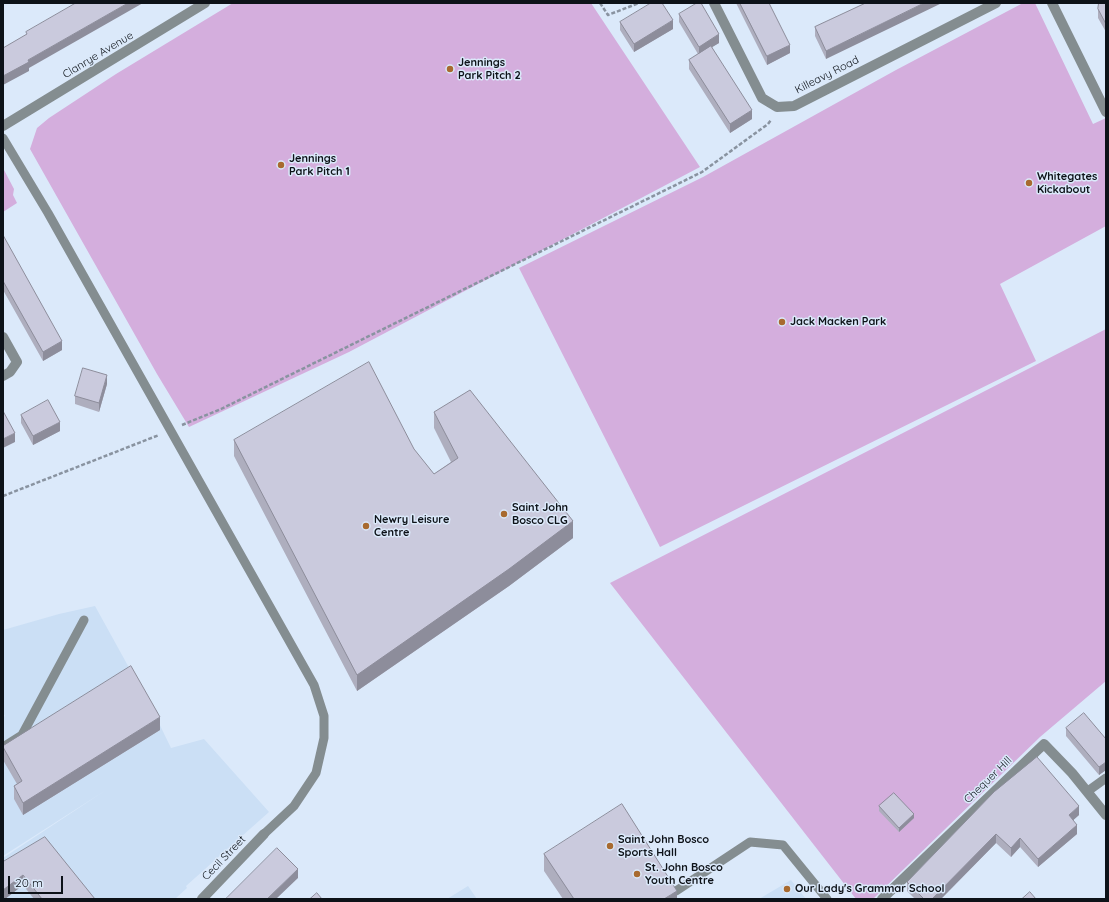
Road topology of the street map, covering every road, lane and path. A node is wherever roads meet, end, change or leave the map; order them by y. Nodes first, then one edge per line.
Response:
1 (205, 3) edge
2 (600, 3) edge
3 (639, 3) edge
4 (714, 3) edge
5 (996, 3) edge
6 (1052, 3) edge
7 (777, 106) junction
8 (1106, 112) edge
9 (3, 126) edge
10 (3, 138) edge
11 (3, 337) edge
12 (3, 376) edge
13 (178, 426) dead end
14 (160, 434) dead end
15 (3, 496) edge
16 (84, 620) dead end
17 (4, 745) edge
18 (1106, 778) edge
19 (1088, 791) junction
20 (1106, 815) edge
21 (264, 834) joint
22 (676, 891) edge
23 (202, 899) edge
24 (826, 899) edge
25 (882, 899) edge

1 - 9 street, Clanrye Avenue
2 - 3 path
4 - 7 street
5 - 7 street, Killeavy Road
6 - 8 street
7 - 13 path
10 - 21 lane
11 - 12 street
14 - 15 path
16 - 17 lane
18 - 19 lane
19 - 20 street, Chequer Hill
19 - 25 street, Chequer Hill
21 - 23 street, Cecil Street
22 - 24 lane

